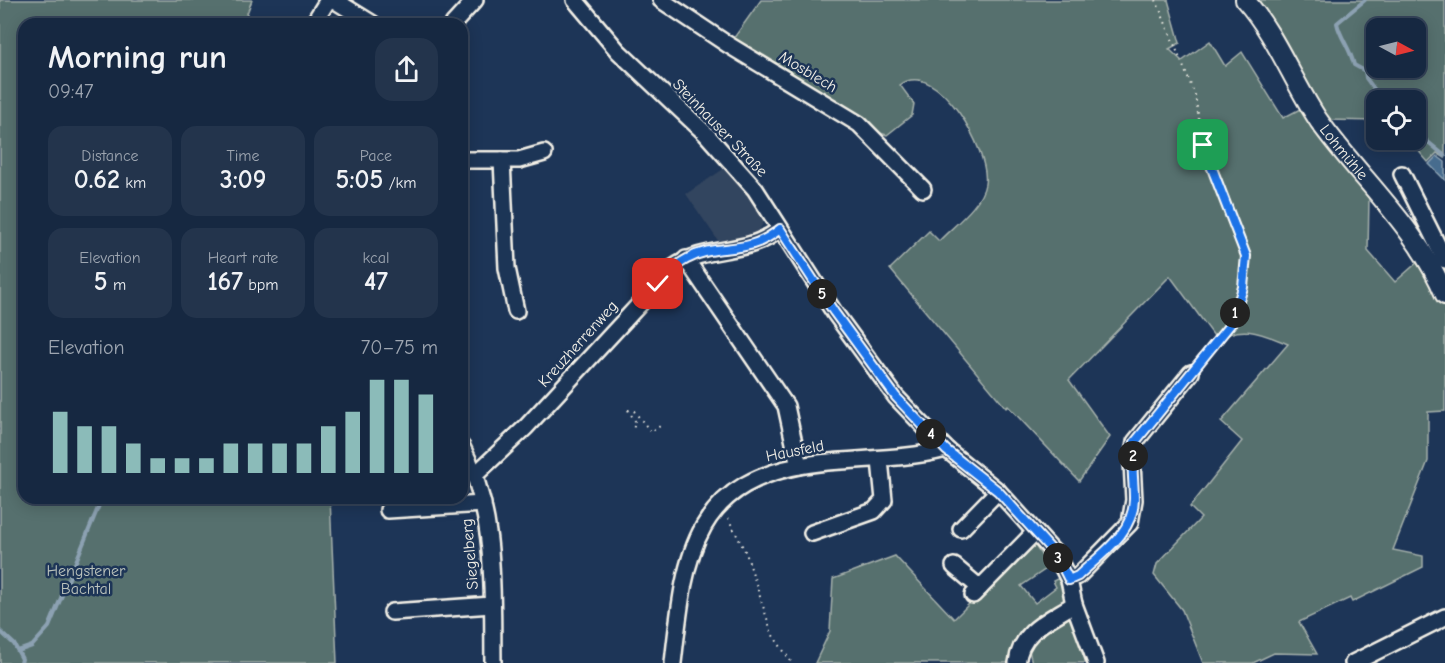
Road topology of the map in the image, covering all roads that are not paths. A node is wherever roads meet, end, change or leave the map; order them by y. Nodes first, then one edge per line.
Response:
1 (328, 0) edge
2 (334, 0) edge
3 (475, 0) edge
4 (575, 0) edge
5 (661, 0) edge
6 (1246, 2) edge
7 (317, 18) edge
8 (362, 18) edge
9 (458, 18) edge
10 (544, 153) dead end
11 (468, 160) edge
12 (502, 160) junction
13 (1402, 174) dead end
14 (923, 189) dead end
15 (780, 229) junction
16 (686, 259) junction
17 (1445, 260) edge
18 (1445, 295) edge
19 (516, 311) dead end
20 (1191, 373) road end
21 (946, 450) junction
22 (468, 459) edge
23 (880, 460) junction
24 (799, 466) junction
25 (476, 474) junction
26 (998, 491) junction
27 (483, 504) junction
28 (388, 510) dead end
29 (961, 529) dead end
30 (1035, 532) junction
31 (812, 533) dead end
32 (954, 566) dead end
33 (1069, 580) junction
34 (1074, 604) junction
35 (492, 605) junction
36 (392, 612) dead end
37 (1445, 617) edge
38 (493, 663) edge
39 (673, 663) edge
40 (1017, 663) edge
41 (1096, 663) edge
42 (1353, 663) edge

1 - 7 street
2 - 8 street
3 - 9 street
4 - 15 street, Steinhauser Straße
5 - 14 street, Mosblech
6 - 18 main road, Lohmühle
10 - 12 street
11 - 12 street
12 - 19 street
13 - 17 street
15 - 16 street, Kreuzherrenweg
15 - 21 street, Steinhauser Straße
16 - 24 street
16 - 25 street, Kreuzherrenweg
20 - 33 street
21 - 23 street, Hausfeld
21 - 26 street, Steinhauser Straße
22 - 25 street, Siegelberg
23 - 24 street, Hausfeld
23 - 31 street
24 - 39 street, Hausfeld
25 - 27 street, Siegelberg
26 - 29 street
26 - 30 street, Steinhauser Straße
27 - 28 street
27 - 35 street, Siegelberg
30 - 32 street
30 - 33 street, Steinhauser Straße
33 - 34 street, Steinhauser Straße
34 - 40 street
34 - 41 street, Steinhauser Straße
35 - 36 street
35 - 38 street, Siegelberg
37 - 42 street

